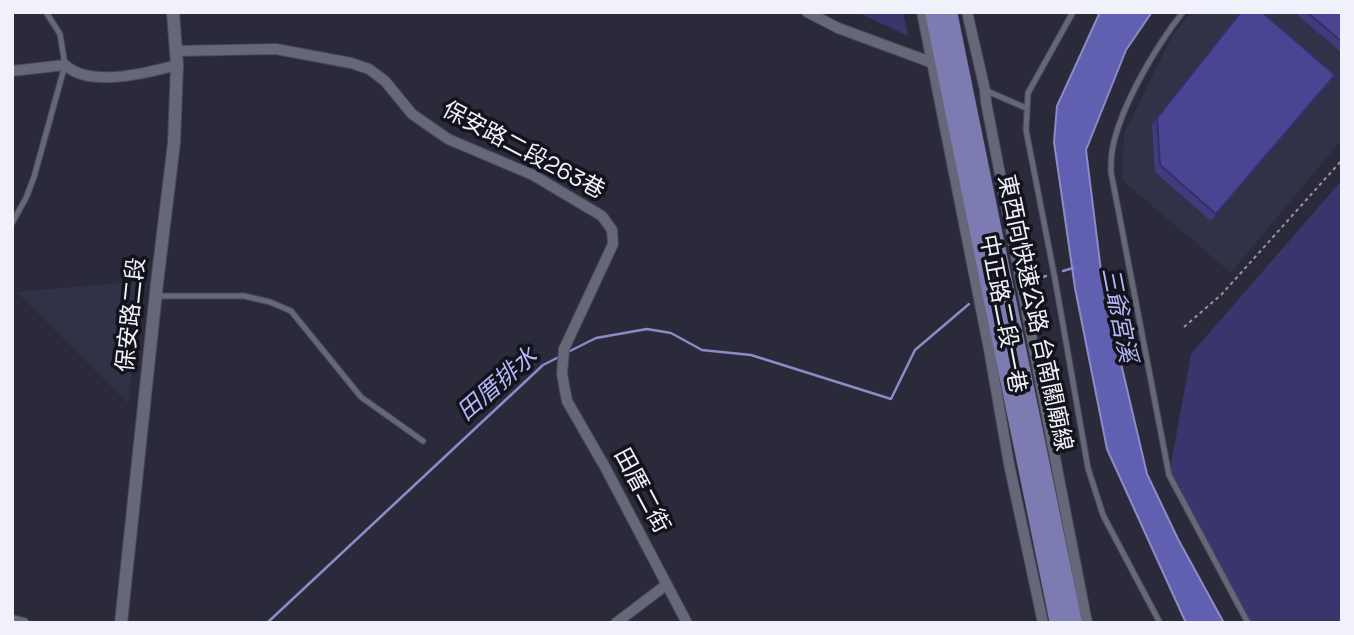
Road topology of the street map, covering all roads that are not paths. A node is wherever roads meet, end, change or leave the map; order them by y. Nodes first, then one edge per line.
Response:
1 (46, 12) edge
2 (173, 12) edge
3 (807, 12) edge
4 (922, 12) edge
5 (934, 12) edge
6 (948, 12) edge
7 (967, 12) edge
8 (1073, 12) edge
9 (1183, 12) edge
10 (176, 51) junction
11 (933, 63) junction
12 (65, 65) junction
13 (177, 65) junction
14 (12, 71) edge
15 (985, 90) junction
16 (1026, 108) junction
17 (12, 223) edge
18 (155, 296) junction
19 (563, 353) joint
20 (423, 441) dead end
21 (666, 585) junction
22 (12, 620) edge
23 (24, 623) edge
24 (121, 623) edge
25 (616, 623) edge
26 (687, 623) edge
27 (1043, 623) edge
28 (1059, 623) edge
29 (1073, 623) edge
30 (1087, 623) edge
31 (1160, 623) edge
32 (1248, 623) edge

1 - 12 lane
2 - 10 street, 保安路二段
3 - 11 street
4 - 11 street, 中正路二段一巷
5 - 28 highway, 東西向快速公路 台南關廟線
6 - 29 highway, 東西向快速公路 台南關廟線
7 - 15 street, 中正路二段一巷
8 - 16 lane
9 - 32 lane
10 - 13 street, 保安路二段
10 - 19 street, 保安路二段263巷
11 - 27 street, 中正路二段一巷
12 - 13 street
12 - 14 street
12 - 17 lane
13 - 18 street, 保安路二段
15 - 16 lane
15 - 30 street, 中正路二段一巷
16 - 31 lane
18 - 20 lane
18 - 24 street, 保安路二段
19 - 21 street, 田厝二街
21 - 25 street
21 - 26 street, 田厝二街
22 - 23 street

